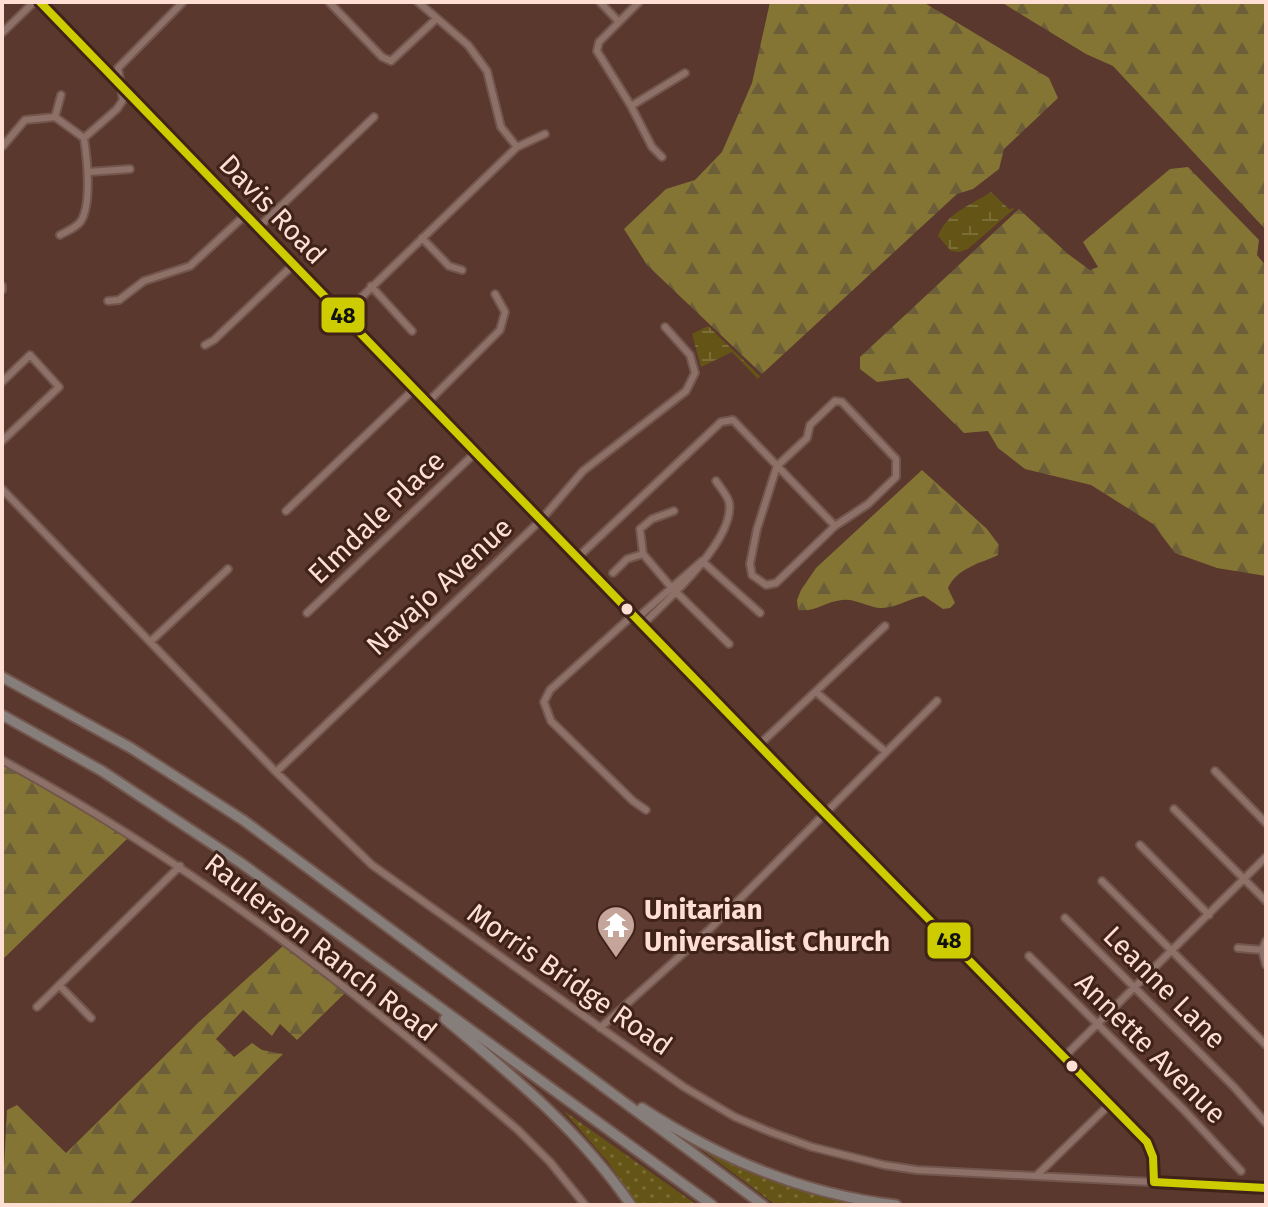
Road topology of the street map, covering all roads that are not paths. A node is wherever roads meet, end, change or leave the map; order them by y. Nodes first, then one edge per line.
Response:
1 (34, 2) edge
2 (40, 2) edge
3 (183, 2) edge
4 (329, 2) edge
5 (418, 2) edge
6 (600, 2) edge
7 (639, 2) edge
8 (435, 20) junction
9 (619, 22) junction
10 (2, 33) edge
11 (685, 73) dead end
12 (120, 85) junction
13 (61, 95) dead end
14 (631, 106) junction
15 (55, 117) junction
16 (374, 117) dead end
17 (545, 134) dead end
18 (84, 138) junction
19 (3, 146) edge
20 (517, 147) junction
21 (662, 157) dead end
22 (130, 169) dead end
23 (89, 172) junction
24 (260, 226) junction
25 (60, 235) dead end
26 (422, 238) junction
27 (295, 263) junction
28 (462, 270) dead end
29 (371, 286) junction
30 (495, 294) dead end
31 (108, 301) dead end
32 (344, 314) junction
33 (665, 327) dead end
34 (412, 331) dead end
35 (205, 345) dead end
36 (2, 382) edge
37 (414, 389) junction
38 (427, 403) junction
39 (2, 441) edge
40 (475, 453) junction
41 (777, 466) junction
42 (716, 481) dead end
43 (2, 489) edge
44 (286, 511) dead end
45 (674, 511) dead end
46 (540, 521) junction
47 (835, 526) junction
48 (643, 554) junction
49 (577, 558) junction
50 (702, 561) junction
51 (228, 569) dead end
52 (613, 573) dead end
53 (674, 589) junction
54 (307, 613) dead end
55 (760, 613) dead end
56 (634, 617) junction
57 (642, 625) junction
58 (885, 626) dead end
59 (150, 642) junction
60 (729, 644) dead end
61 (2, 677) edge
62 (816, 692) junction
63 (937, 701) dead end
64 (2, 715) edge
65 (758, 746) junction
66 (886, 752) junction
67 (2, 760) edge
68 (1215, 771) dead end
69 (276, 772) junction
70 (1174, 809) dead end
71 (646, 810) dead end
72 (824, 813) junction
73 (1266, 823) edge
74 (1140, 845) dead end
75 (1266, 857) edge
76 (180, 866) junction
77 (1242, 879) junction
78 (1102, 881) dead end
79 (1266, 901) edge
80 (1209, 915) junction
81 (1065, 918) dead end
82 (1266, 941) edge
83 (1238, 948) dead end
84 (1262, 950) junction
85 (1172, 952) junction
86 (1029, 956) dead end
87 (1266, 965) edge
88 (384, 968) junction
89 (59, 985) junction
90 (1134, 989) junction
91 (37, 1007) dead end
92 (91, 1018) dead end
93 (1097, 1025) junction
94 (600, 1028) junction
95 (1266, 1045) edge
96 (1064, 1057) junction
97 (566, 1058) junction
98 (1110, 1104) junction
99 (1266, 1123) edge
100 (1241, 1171) dead end
101 (1036, 1176) junction
102 (1154, 1182) junction
103 (1266, 1188) edge
104 (585, 1205) edge
105 (631, 1205) edge
106 (712, 1205) edge
107 (763, 1205) edge
108 (896, 1205) edge

1 - 10 street
2 - 12 street, Davis Road
3 - 12 street
4 - 8 street
5 - 8 street
6 - 9 street
7 - 9 street
8 - 20 street
9 - 14 street
11 - 14 street
12 - 18 street
12 - 24 street, Davis Road
13 - 15 street
14 - 21 street
15 - 18 street
15 - 19 street
16 - 24 street
17 - 20 street
18 - 23 street
20 - 26 street
22 - 23 street
23 - 25 street
24 - 27 street, Davis Road
24 - 31 street
26 - 28 street
26 - 29 street
27 - 32 street, Davis Road
27 - 35 street
29 - 32 street
29 - 34 street
30 - 38 street
32 - 37 street, Davis Road
33 - 46 street, Navajo Avenue
36 - 39 street
37 - 38 street, Davis Road
37 - 44 street
38 - 40 street, Davis Road
40 - 46 street, Davis Road
40 - 54 street, Elmdale Place
41 - 47 street
41 - 47 street
41 - 47 street
41 - 49 street
42 - 50 street
43 - 59 street, Morris Bridge Road
45 - 48 street
46 - 49 street, Davis Road
46 - 69 street, Navajo Avenue
48 - 52 street
48 - 53 street
49 - 56 street, Davis Road
50 - 53 street
50 - 55 street
51 - 59 street
53 - 56 street
53 - 57 street
53 - 60 street
56 - 57 street, Davis Road
56 - 71 street
57 - 65 street, Davis Road
58 - 62 street
59 - 69 street, Morris Bridge Road
61 - 97 highway
62 - 65 street
62 - 66 street
63 - 66 street
64 - 88 highway
65 - 72 street, Davis Road
66 - 72 street
67 - 76 street, Raulerson Ranch Road
68 - 73 street
69 - 94 street, Morris Bridge Road
70 - 77 street
72 - 94 street
72 - 96 street, Davis Road
74 - 80 street
75 - 77 street
76 - 89 street
76 - 104 street, Raulerson Ranch Road
77 - 79 street
77 - 80 street
78 - 85 street
80 - 85 street
81 - 90 street, Leanne Lane
82 - 84 street
83 - 84 street
84 - 87 street
85 - 90 street
85 - 95 street
86 - 93 street, Annette Avenue
88 - 105 highway
88 - 106 highway
89 - 91 street
89 - 92 street
90 - 93 street
90 - 99 street, Leanne Lane
93 - 96 street
93 - 100 street, Annette Avenue
94 - 101 street, Morris Bridge Road
96 - 98 street, Davis Road
97 - 107 highway
97 - 108 highway
98 - 101 street
98 - 102 street, Davis Road
101 - 102 street, Morris Bridge Road
102 - 103 street, Morris Bridge Road

